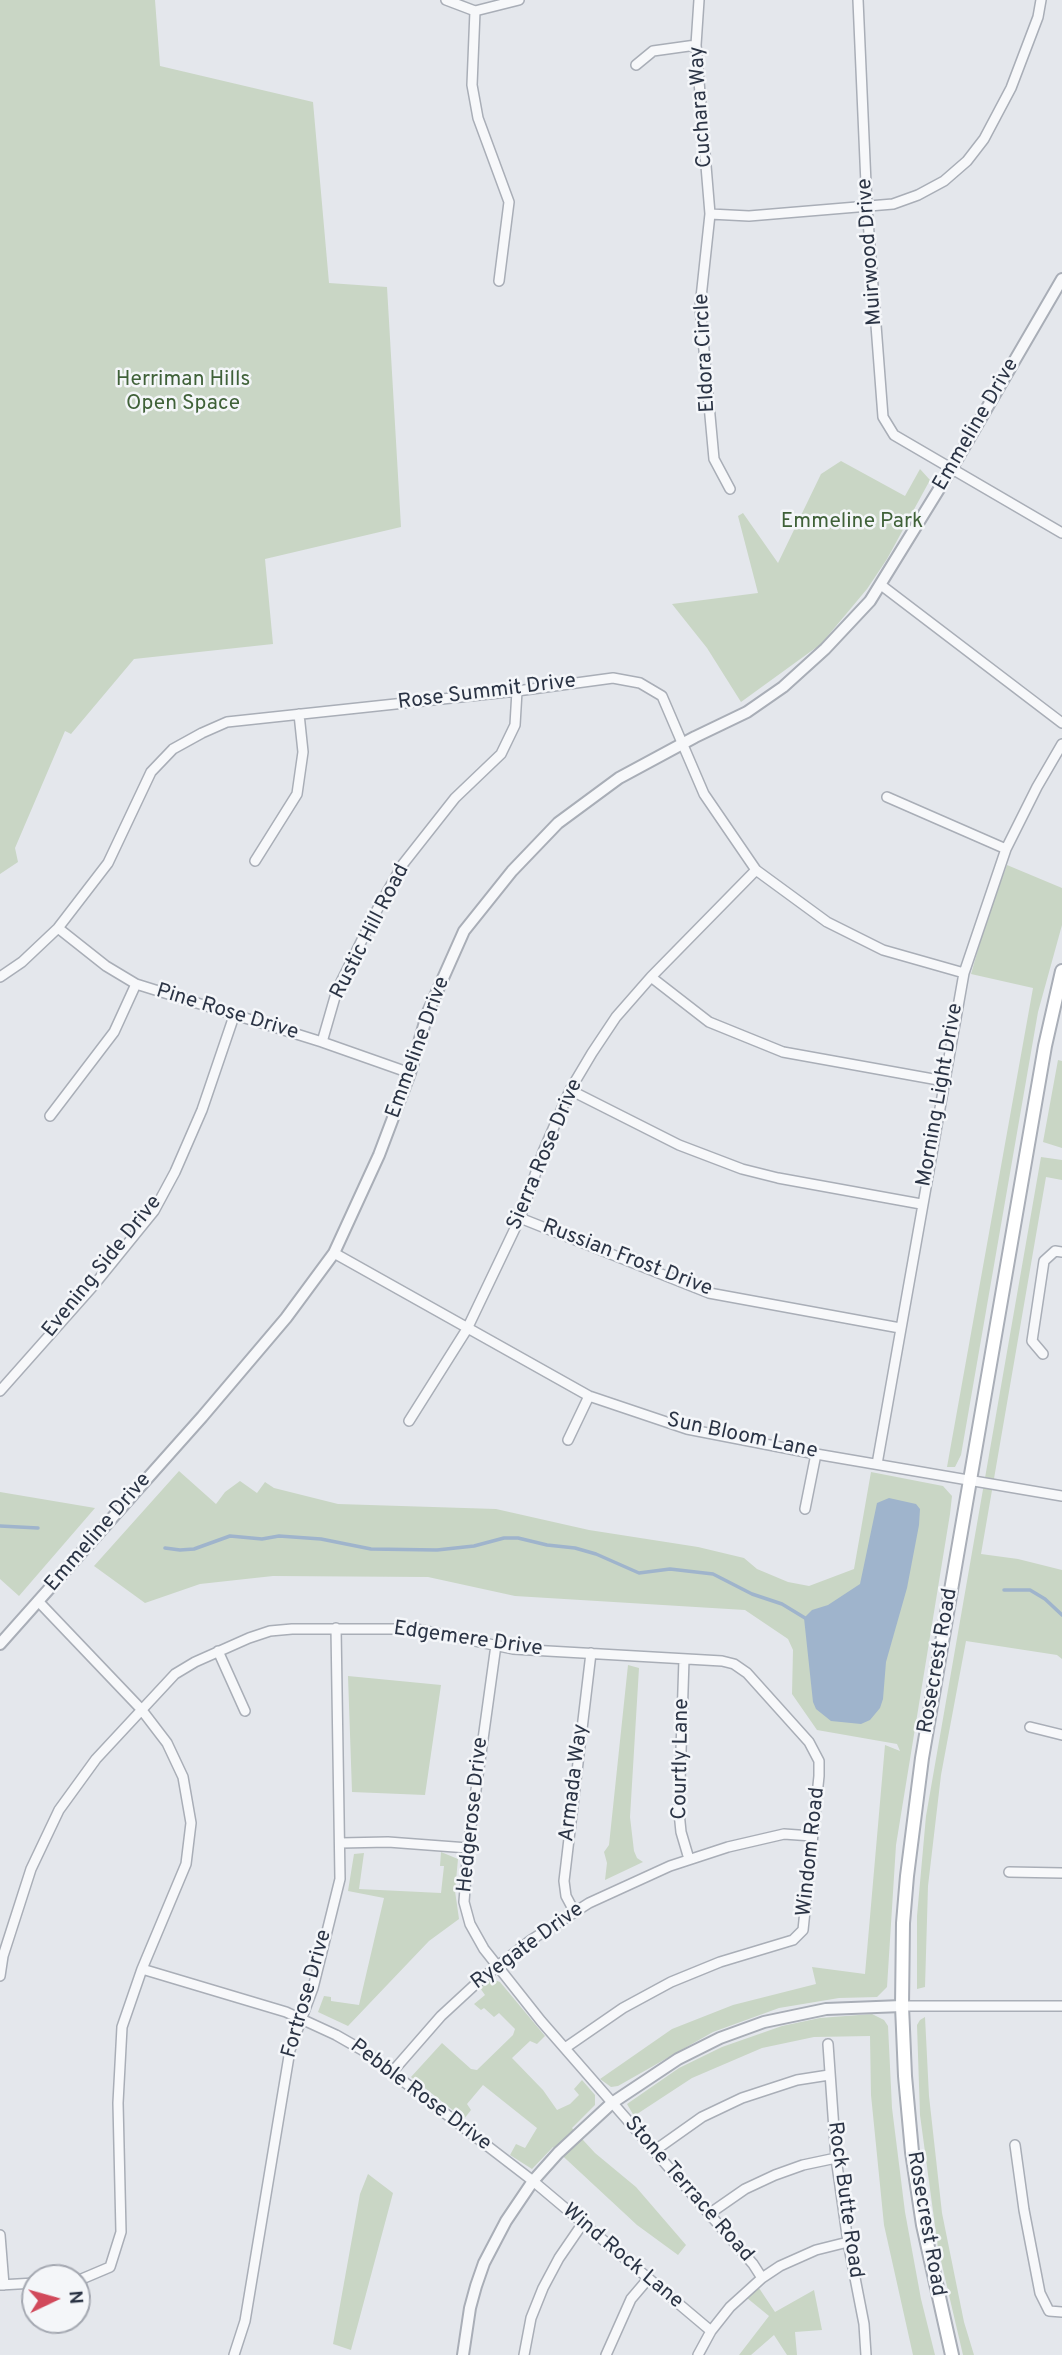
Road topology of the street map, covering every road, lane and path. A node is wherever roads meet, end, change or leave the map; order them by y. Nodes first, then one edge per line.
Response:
1 (446, 0) edge
2 (519, 0) edge
3 (699, 0) edge
4 (858, 0) edge
5 (1041, 0) edge
6 (475, 12) junction
7 (696, 44) junction
8 (636, 65) dead end
9 (867, 207) junction
10 (710, 214) junction
11 (1062, 279) edge
12 (499, 281) dead end
13 (952, 468) junction
14 (730, 489) dead end
15 (1062, 533) edge
16 (881, 585) junction
17 (517, 691) junction
18 (299, 714) junction
19 (1062, 723) edge
20 (683, 743) junction
21 (1062, 744) edge
22 (887, 797) dead end
23 (1006, 849) junction
24 (255, 861) dead end
25 (756, 870) junction
26 (58, 928) junction
27 (1062, 971) edge
28 (964, 973) junction
29 (0, 977) edge
30 (651, 977) junction
31 (136, 984) junction
32 (234, 1016) junction
33 (322, 1042) junction
34 (410, 1073) junction
35 (944, 1081) junction
36 (570, 1090) junction
37 (50, 1116) dead end
38 (921, 1204) junction
39 (520, 1218) junction
40 (1059, 1251) edge
41 (334, 1253) junction
42 (900, 1328) junction
43 (467, 1329) junction
44 (1043, 1354) dead end
45 (0, 1391) edge
46 (589, 1396) junction
47 (410, 1421) dead end
48 (568, 1440) dead end
49 (816, 1454) junction
50 (877, 1464) junction
51 (970, 1481) junction
52 (1062, 1496) edge
53 (805, 1509) dead end
54 (38, 1601) junction
55 (336, 1629) junction
56 (0, 1644) edge
57 (496, 1645) junction
58 (218, 1651) junction
59 (591, 1653) junction
60 (684, 1659) junction
61 (141, 1709) junction
62 (245, 1711) dead end
63 (1030, 1727) dead end
64 (1062, 1735) edge
65 (817, 1757) joint
66 (812, 1836) junction
67 (341, 1843) junction
68 (468, 1848) junction
69 (689, 1858) junction
70 (1009, 1872) dead end
71 (1062, 1873) edge
72 (574, 1911) junction
73 (497, 1966) junction
74 (142, 1969) junction
75 (0, 1976) edge
76 (902, 2006) junction
77 (1062, 2006) edge
78 (301, 2019) junction
79 (828, 2044) dead end
80 (565, 2048) junction
81 (393, 2071) junction
82 (829, 2075) junction
83 (612, 2103) junction
84 (1015, 2145) dead end
85 (654, 2151) junction
86 (836, 2158) junction
87 (533, 2181) junction
88 (709, 2214) junction
89 (583, 2223) junction
90 (0, 2235) edge
91 (848, 2242) junction
92 (91, 2275) edge
93 (762, 2278) junction
94 (648, 2279) junction
95 (21, 2284) edge
96 (2, 2285) edge
97 (1062, 2312) edge
98 (711, 2331) junction
99 (234, 2355) edge
100 (463, 2355) edge
101 (524, 2355) edge
102 (606, 2355) edge
103 (698, 2355) edge
104 (866, 2355) edge
105 (952, 2355) edge

1 - 6 street
2 - 6 street
3 - 7 street, Cuchara Way
4 - 9 street, Muirwood Drive
5 - 9 street
6 - 12 street
7 - 8 street
7 - 10 street, Cuchara Way
9 - 10 street
9 - 13 street, Muirwood Drive
10 - 14 street, Eldora Circle
11 - 13 street, Emmeline Drive
13 - 15 street, Muirwood Drive
13 - 16 street, Emmeline Drive
16 - 19 street
16 - 20 street, Emmeline Drive
17 - 18 street, Rose Summit Drive
17 - 20 street, Rose Summit Drive
17 - 33 street, Rustic Hill Road
18 - 24 street
18 - 26 street, Rose Summit Drive
20 - 25 street, Rose Summit Drive
20 - 34 street, Emmeline Drive
21 - 23 street, Morning Light Drive
22 - 23 street
23 - 28 street, Morning Light Drive
25 - 28 street, Rose Summit Drive
25 - 30 street, Sierra Rose Drive
26 - 29 street, Rose Summit Drive
26 - 31 street, Pine Rose Drive
27 - 51 main road, Rosecrest Road
28 - 35 street, Morning Light Drive
30 - 35 street
30 - 36 street, Sierra Rose Drive
31 - 32 street, Pine Rose Drive
31 - 37 street
32 - 33 street, Pine Rose Drive
32 - 45 street, Evening Side Drive
33 - 34 street, Pine Rose Drive
34 - 41 street, Emmeline Drive
35 - 38 street, Morning Light Drive
36 - 38 street
36 - 39 street, Sierra Rose Drive
38 - 42 street, Morning Light Drive
39 - 42 street, Russian Frost Drive
39 - 43 street, Sierra Rose Drive
40 - 44 street
41 - 43 street, Sun Bloom Lane
41 - 54 street, Emmeline Drive
42 - 50 street, Morning Light Drive
43 - 46 street, Sun Bloom Lane
43 - 47 street, Sierra Rose Drive
46 - 48 street
46 - 49 street, Sun Bloom Lane
49 - 50 street, Sun Bloom Lane
49 - 53 street
50 - 51 street, Sun Bloom Lane
51 - 52 street, Sun Bloom Lane
51 - 76 main road, Rosecrest Road
54 - 56 street, Emmeline Drive
54 - 61 street
55 - 57 street, Edgemere Drive
55 - 58 street, Edgemere Drive
55 - 67 street, Fortrose Drive
57 - 59 street, Edgemere Drive
57 - 68 street, Hedgerose Drive
58 - 61 street, Edgemere Drive
58 - 62 street
59 - 60 street, Edgemere Drive
59 - 72 street, Armada Way
60 - 65 street, Edgemere Drive
60 - 69 street, Courtly Lane
61 - 74 street
61 - 75 street, Edgemere Drive
63 - 64 street
65 - 66 street, Windom Road
66 - 69 street, Ryegate Drive
66 - 80 street, Windom Road
67 - 68 street
67 - 78 street, Fortrose Drive
68 - 73 street, Hedgerose Drive
69 - 72 street, Ryegate Drive
70 - 71 street
72 - 73 street, Ryegate Drive
73 - 80 street, Hedgerose Drive
73 - 81 street, Ryegate Drive
74 - 78 street, Pebble Rose Drive
74 - 92 street
76 - 77 street
76 - 83 street
76 - 105 main road, Rosecrest Road
78 - 81 street, Pebble Rose Drive
78 - 99 street, Fortrose Drive
79 - 82 street, Rock Butte Road
80 - 83 street, Hedgerose Drive
81 - 87 street, Pebble Rose Drive
82 - 85 street
82 - 86 street, Rock Butte Road
83 - 85 street, Stone Terrace Road
83 - 87 street
84 - 97 street
85 - 88 street, Stone Terrace Road
86 - 88 street
86 - 91 street, Rock Butte Road
87 - 89 street, Wind Rock Lane
87 - 100 street
88 - 93 street, Stone Terrace Road
89 - 94 street, Wind Rock Lane
89 - 101 street
90 - 96 street
91 - 93 street
91 - 104 street, Rock Butte Road
93 - 98 street
94 - 98 street, Wind Rock Lane
94 - 102 street
95 - 96 street
98 - 103 street

